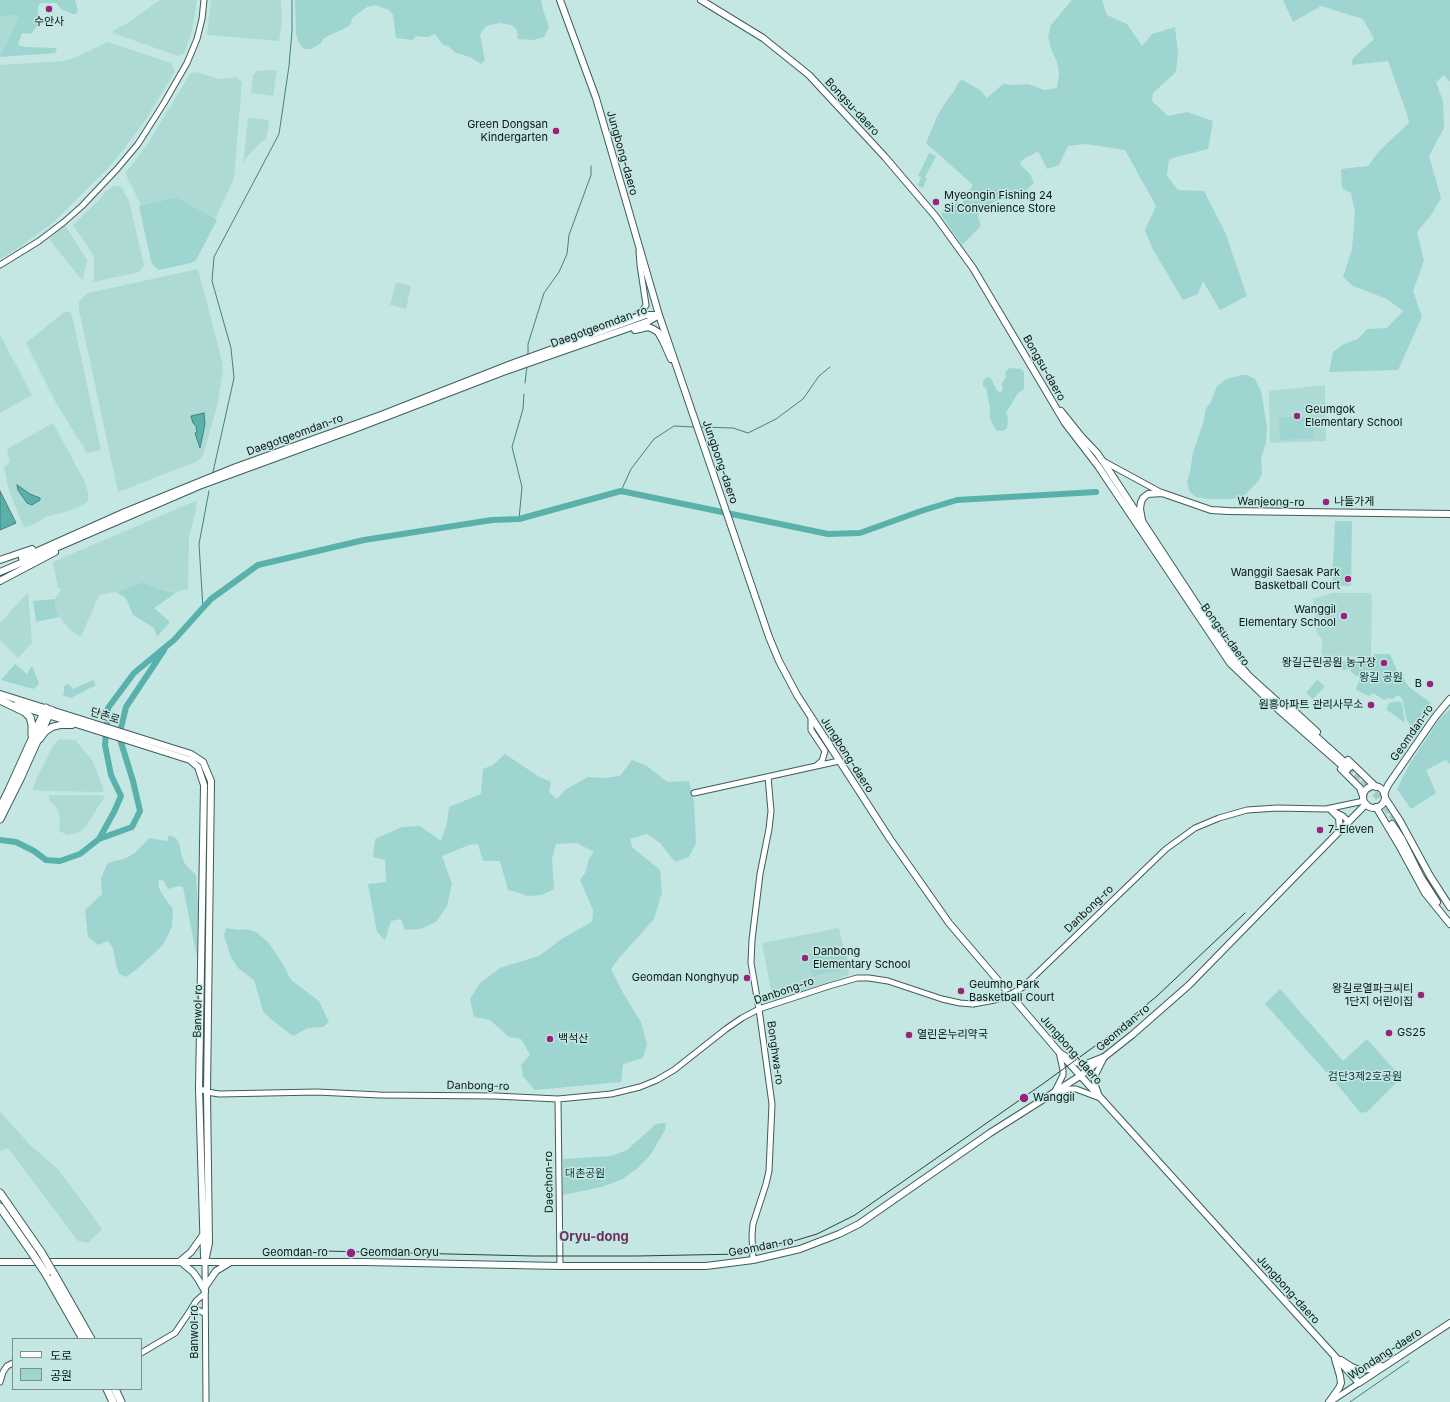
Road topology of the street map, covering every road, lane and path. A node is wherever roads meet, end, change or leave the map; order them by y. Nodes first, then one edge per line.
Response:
1 (204, 0) edge
2 (560, 0) edge
3 (701, 0) edge
4 (639, 250) junction
5 (0, 265) edge
6 (659, 315) junction
7 (618, 325) junction
8 (615, 332) junction
9 (538, 357) junction
10 (511, 367) junction
11 (676, 367) junction
12 (1050, 398) junction
13 (1081, 444) junction
14 (1103, 461) junction
15 (1120, 488) junction
16 (1114, 490) junction
17 (1162, 493) junction
18 (1450, 514) edge
19 (1143, 523) junction
20 (103, 528) junction
21 (68, 538) junction
22 (0, 560) edge
23 (0, 568) edge
24 (0, 572) edge
25 (0, 581) edge
26 (0, 694) edge
27 (1450, 699) edge
28 (0, 700) edge
29 (47, 712) junction
30 (811, 718) junction
31 (87, 725) junction
32 (135, 739) junction
33 (33, 744) junction
34 (839, 761) junction
35 (203, 762) joint
36 (816, 766) junction
37 (198, 767) joint
38 (1349, 769) junction
39 (768, 777) junction
40 (1392, 779) junction
41 (1376, 787) junction
42 (694, 793) dead end
43 (1384, 796) junction
44 (1364, 801) junction
45 (1376, 808) junction
46 (1328, 810) junction
47 (1, 814) edge
48 (1349, 822) junction
49 (1394, 823) junction
50 (1340, 831) junction
51 (1450, 907) edge
52 (1450, 912) edge
53 (1450, 920) edge
54 (1450, 924) edge
55 (759, 1009) junction
56 (1059, 1052) junction
57 (1105, 1056) junction
58 (1080, 1076) junction
59 (199, 1088) junction
60 (207, 1092) junction
61 (1054, 1093) junction
62 (1100, 1098) junction
63 (558, 1099) junction
64 (0, 1193) edge
65 (0, 1207) edge
66 (203, 1235) junction
67 (753, 1260) junction
68 (0, 1262) edge
69 (180, 1262) junction
70 (205, 1262) junction
71 (229, 1263) junction
72 (560, 1266) junction
73 (205, 1290) junction
74 (204, 1313) junction
75 (188, 1314) junction
76 (1450, 1323) edge
77 (82, 1338) edge
78 (90, 1338) edge
79 (142, 1351) edge
80 (1334, 1355) junction
81 (12, 1364) edge
82 (1388, 1364) junction
83 (0, 1382) edge
84 (1359, 1383) junction
85 (107, 1390) edge
86 (115, 1390) edge
87 (113, 1402) edge
88 (121, 1402) edge
89 (206, 1402) edge
90 (1330, 1402) edge

1 - 5 street
2 - 4 main road, Jungbong-daero
3 - 12 main road, Bongsu-daero
4 - 6 main road, Jungbong-daero
4 - 7 street
6 - 7 main road, Daegotgeomdan-ro
6 - 8 main road, Daegotgeomdan-ro
6 - 11 main road, Jungbong-daero
7 - 9 main road, Daegotgeomdan-ro
8 - 9 main road, Daegotgeomdan-ro
8 - 11 main road
9 - 10 main road, Daegotgeomdan-ro
10 - 20 main road, Daegotgeomdan-ro
10 - 21 main road, Daegotgeomdan-ro
11 - 30 main road, Jungbong-daero
12 - 13 main road, Bongsu-daero
12 - 14 main road
13 - 14 main road
13 - 16 main road, Bongsu-daero
14 - 15 main road, Bongsu-daero
14 - 17 street, Wanjeong-ro
15 - 16 main road
15 - 19 main road, Bongsu-daero
16 - 38 main road, Bongsu-daero
17 - 18 main road, Wanjeong-ro
17 - 19 main road
19 - 38 main road, Bongsu-daero
20 - 24 main road, Daegotgeomdan-ro
20 - 25 main road
21 - 22 main road
21 - 23 main road, Daegotgeomdan-ro
26 - 29 main road, 단촌로
27 - 40 main road, Geomdan-ro
28 - 29 main road, 단촌로
28 - 33 highway
29 - 31 main road, 단촌로
29 - 33 highway
30 - 34 main road, Jungbong-daero
30 - 36 street
31 - 32 main road, 단촌로
31 - 33 main road
32 - 35 main road, 단촌로
32 - 37 main road, 단촌로
33 - 47 highway
34 - 36 street
34 - 56 main road, Jungbong-daero
35 - 60 main road, Banwol-ro
36 - 39 street
37 - 59 main road, Banwol-ro
38 - 41 main road
38 - 44 main road
39 - 42 street
39 - 55 street, Bonghwa-ro
40 - 41 main road, Geomdan-ro
40 - 43 main road, Geomdan-ro
41 - 43 main road
41 - 44 main road
43 - 45 main road
43 - 49 main road
44 - 45 main road
44 - 46 street, Danbong-ro
44 - 48 main road, Geomdan-ro
45 - 49 main road
46 - 48 street
46 - 50 main road
46 - 55 street, Danbong-ro, bridge
48 - 50 main road, Geomdan-ro
49 - 51 main road
49 - 52 main road
49 - 53 main road
49 - 54 main road
50 - 57 main road, Geomdan-ro
55 - 63 street, Danbong-ro
55 - 67 street, Bonghwa-ro
56 - 57 street
56 - 58 main road, Jungbong-daero
56 - 61 street
57 - 58 main road, Geomdan-ro
57 - 62 street
58 - 61 main road, Geomdan-ro
58 - 62 main road, Jungbong-daero
59 - 60 street, Danbong-ro
59 - 66 main road, Banwol-ro
60 - 63 street, Danbong-ro
60 - 70 main road, Banwol-ro
61 - 62 street
61 - 67 main road, Geomdan-ro
62 - 80 main road, Jungbong-daero
63 - 72 street, Daechon-ro
64 - 78 highway, bridge
65 - 77 highway, bridge
66 - 69 main road
66 - 70 main road, Banwol-ro
67 - 72 main road, Geomdan-ro
68 - 69 main road, Geomdan-ro
69 - 70 main road, Geomdan-ro
69 - 73 main road
70 - 71 main road, Geomdan-ro
70 - 73 street, Banwol-ro
71 - 72 main road, Geomdan-ro
71 - 73 main road
73 - 74 street, Banwol-ro
73 - 75 street
74 - 75 street
74 - 89 street, Banwol-ro
75 - 79 street
76 - 82 main road, Wondang-daero
80 - 82 main road
80 - 84 main road, Jungbong-daero
80 - 90 main road
81 - 83 street
82 - 84 main road, Wondang-daero
84 - 90 street, Wondang-daero
85 - 87 highway
86 - 88 highway

